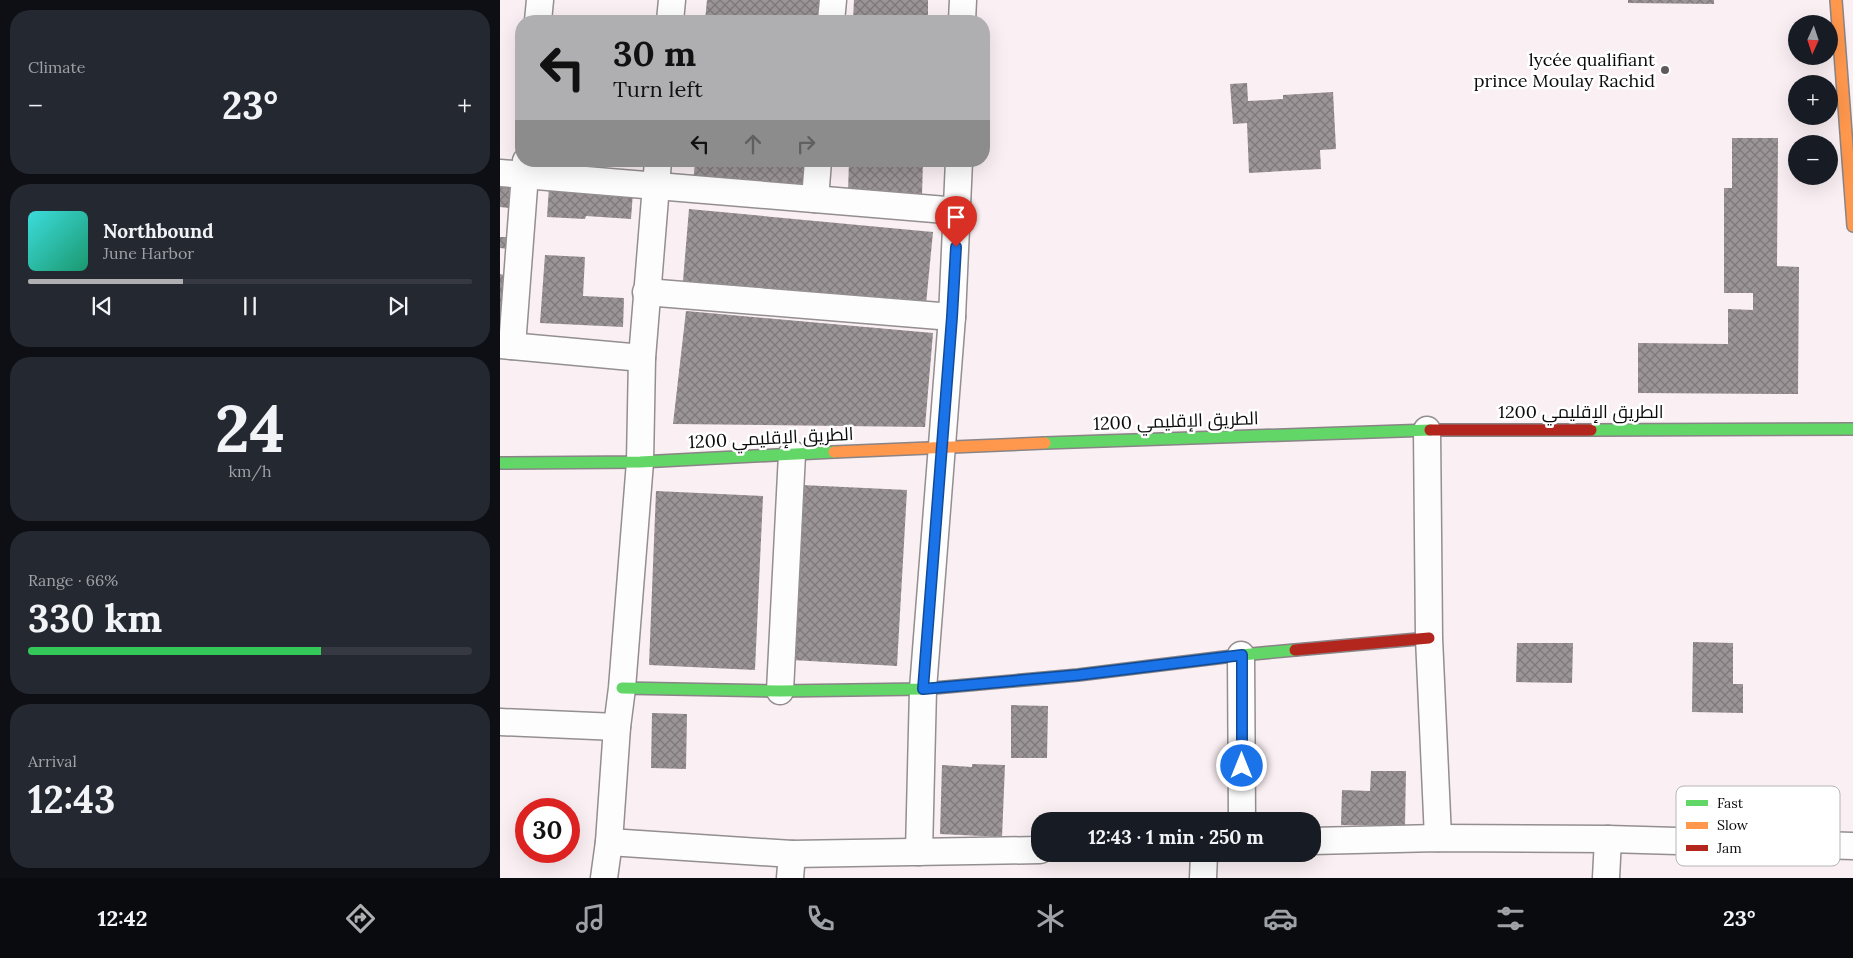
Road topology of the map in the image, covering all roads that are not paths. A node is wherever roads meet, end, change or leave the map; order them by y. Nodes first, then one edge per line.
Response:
1 (540, 0) edge
2 (672, 0) edge
3 (832, 0) edge
4 (963, 0) edge
5 (1836, 0) edge
6 (539, 15) edge
7 (671, 15) edge
8 (831, 15) edge
9 (962, 15) edge
10 (1848, 109) edge
11 (817, 167) edge
12 (959, 167) edge
13 (517, 170) edge
14 (657, 174) edge
15 (814, 199) junction
16 (958, 211) junction
17 (1853, 226) edge
18 (646, 292) junction
19 (952, 317) junction
20 (506, 346) edge
21 (642, 358) junction
22 (1853, 429) edge
23 (1427, 430) junction
24 (941, 447) junction
25 (792, 454) junction
26 (640, 462) junction
27 (500, 463) edge
28 (1429, 638) junction
29 (1242, 655) junction
30 (622, 688) junction
31 (923, 689) junction
32 (780, 691) junction
33 (500, 722) edge
34 (617, 727) junction
35 (1242, 812) edge
36 (1438, 838) junction
37 (1608, 838) junction
38 (1676, 840) edge
39 (1321, 841) edge
40 (609, 842) junction
41 (1840, 846) edge
42 (1853, 846) edge
43 (1031, 850) edge
44 (919, 852) junction
45 (1203, 862) edge
46 (791, 866) edge
47 (604, 878) edge
48 (1202, 878) edge
49 (1606, 878) edge

1 - 6 street
2 - 7 street
3 - 8 street
4 - 9 street
5 - 10 street
10 - 17 street
11 - 15 street
12 - 16 street
13 - 14 street
13 - 20 street
14 - 15 street
14 - 18 street
15 - 16 street
16 - 19 street
18 - 19 street
18 - 21 street
19 - 24 street
20 - 21 street
21 - 26 street
22 - 23 street, الطريق الإقليمي 1200
23 - 24 street, الطريق الإقليمي 1200
23 - 28 street
24 - 25 street, الطريق الإقليمي 1200
24 - 31 street
25 - 26 street, الطريق الإقليمي 1200
25 - 32 street
26 - 27 street, الطريق الإقليمي 1200
26 - 30 street
28 - 29 street
28 - 36 street
29 - 31 street
29 - 35 street
30 - 32 street
30 - 34 street
31 - 32 street
31 - 44 street
33 - 34 street
34 - 40 street
36 - 37 street
36 - 39 street
37 - 38 street
37 - 49 street
40 - 46 street
40 - 47 street
41 - 42 street
43 - 44 street
44 - 46 street
45 - 48 street

